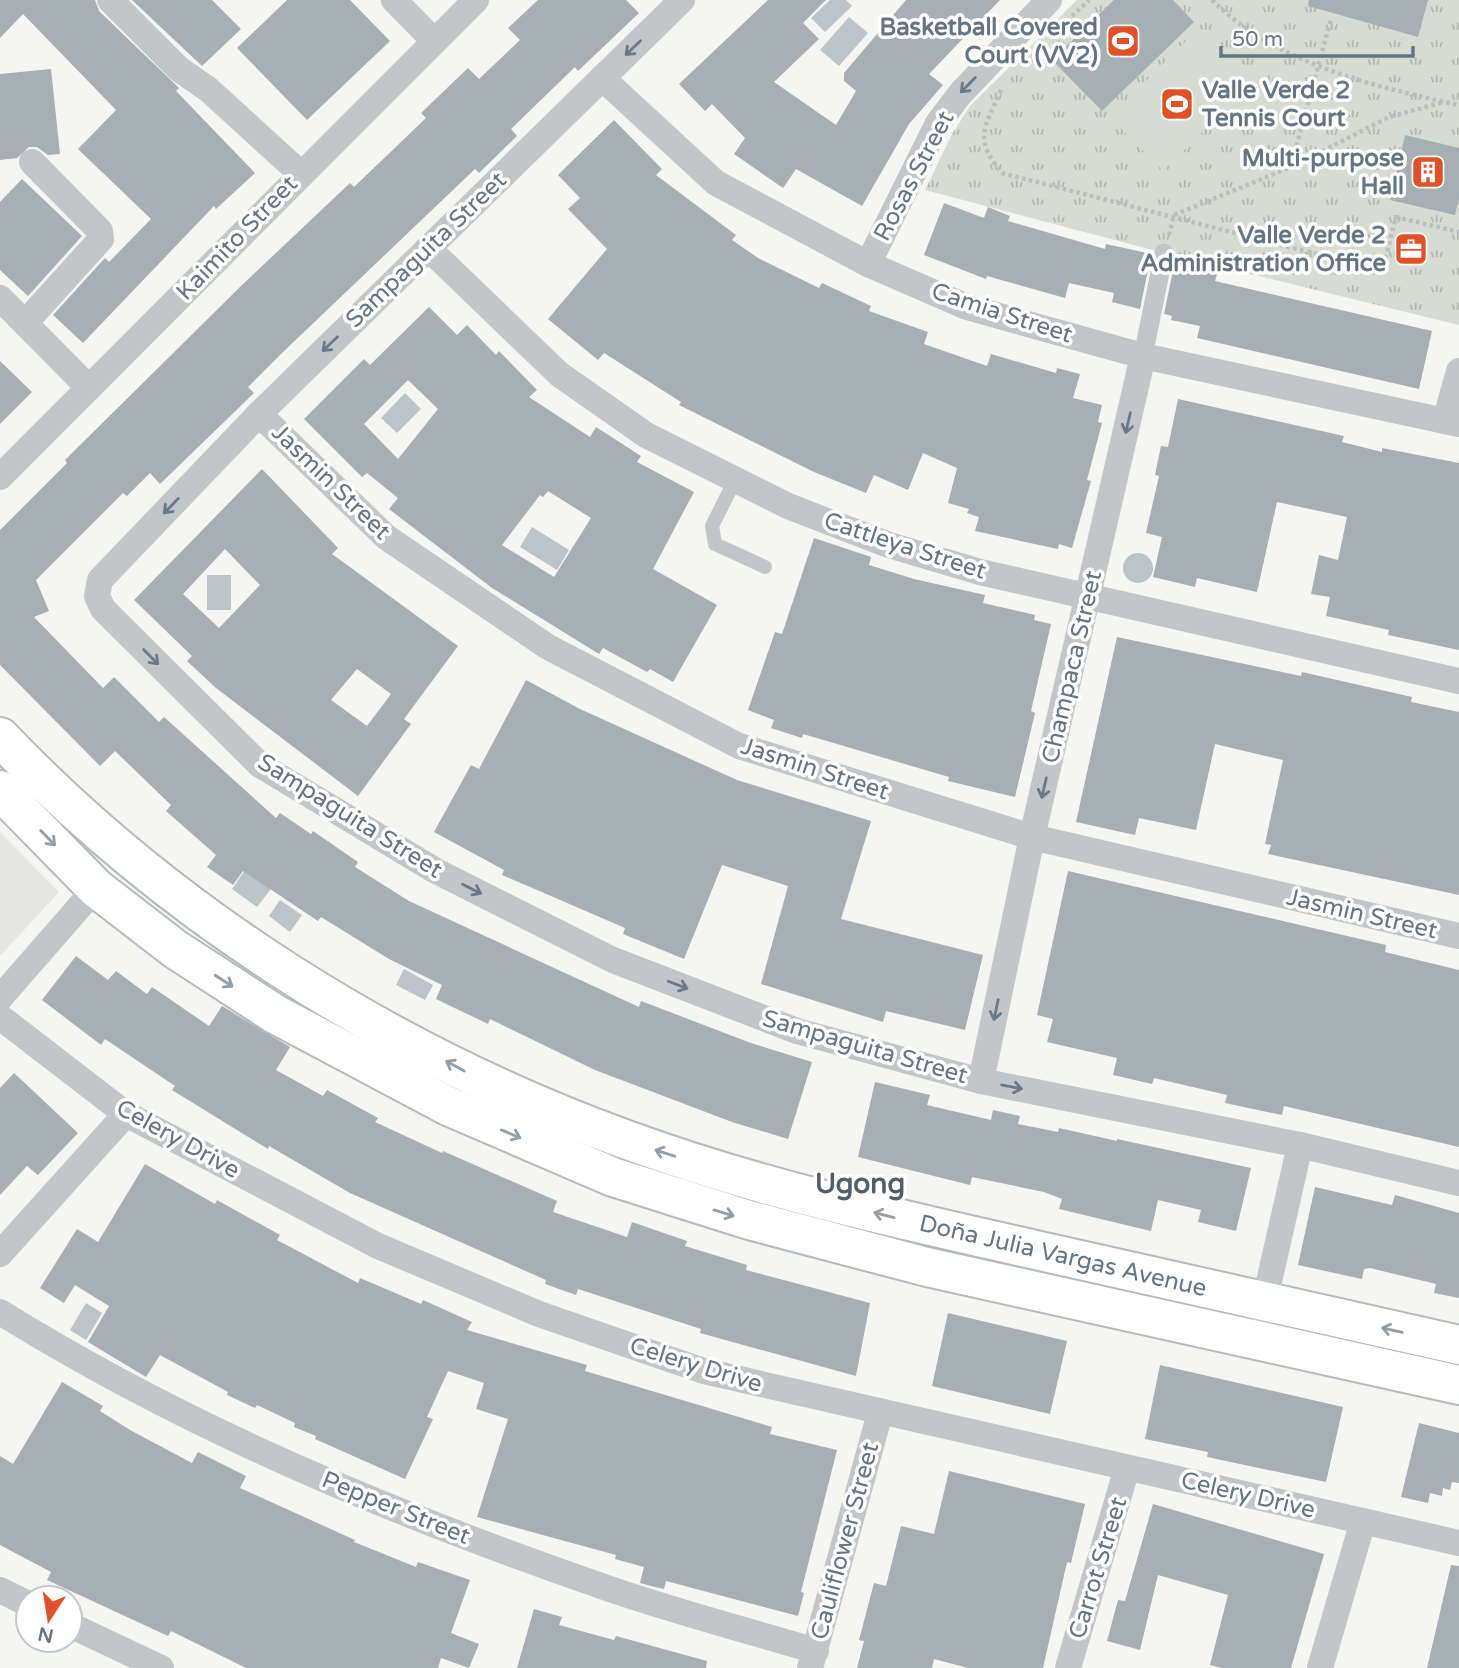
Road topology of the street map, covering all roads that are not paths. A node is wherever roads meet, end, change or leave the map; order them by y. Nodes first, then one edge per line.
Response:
1 (110, 0) edge
2 (394, 0) edge
3 (476, 0) edge
4 (681, 0) edge
5 (1049, 0) edge
6 (434, 41) junction
7 (602, 78) junction
8 (32, 162) dead end
9 (300, 173) junction
10 (428, 248) junction
11 (1164, 253) road end
12 (868, 264) junction
13 (0, 298) edge
14 (25, 323) junction
15 (1143, 356) junction
16 (1459, 371) edge
17 (89, 388) junction
18 (259, 414) junction
19 (1452, 423) edge
20 (0, 477) edge
21 (736, 480) junction
22 (765, 567) dead end
23 (1089, 595) junction
24 (1459, 681) edge
25 (0, 737) edge
26 (0, 790) edge
27 (1032, 837) junction
28 (96, 888) junction
29 (1459, 936) edge
30 (0, 998) edge
31 (0, 1017) edge
32 (981, 1081) junction
33 (126, 1114) junction
34 (1300, 1145) junction
35 (1459, 1183) edge
36 (0, 1254) edge
37 (1264, 1301) junction
38 (0, 1312) edge
39 (1256, 1340) junction
40 (1459, 1345) edge
41 (1459, 1385) edge
42 (880, 1413) junction
43 (1127, 1468) junction
44 (1363, 1521) junction
45 (1459, 1544) edge
46 (84, 1632) edge
47 (813, 1659) edge
48 (161, 1668) edge
49 (1068, 1668) edge
50 (1320, 1668) edge

1 - 9 street
2 - 6 street
3 - 6 street, Kaimito Street
4 -> 7 street, Sampaguita Street
5 -> 12 street, Rosas Street
6 - 9 street, Kaimito Street
7 - 10 street, Sampaguita Street
7 - 12 street, Camia Street
8 - 14 street
9 - 17 street, Kaimito Street
10 -> 18 street, Sampaguita Street
10 - 21 street, Cattleya Street
11 - 15 street, Champaca Street
12 - 15 street, Camia Street
13 - 14 street
14 - 17 street
15 - 19 street, Camia Street
15 -> 23 street, Champaca Street
16 - 19 street
17 - 20 street, Kaimito Street
18 - 27 street, Jasmin Street
18 -> 32 street, Sampaguita Street
21 - 22 lane
21 - 23 street, Cattleya Street
23 - 24 street, Cattleya Street
23 -> 27 street, Champaca Street
37 -> 25 main road, Doña Julia Vargas Avenue
26 -> 28 main road, Doña Julia Vargas Avenue
27 - 29 street, Jasmin Street
27 -> 32 street, Champaca Street
28 - 30 street
28 -> 39 main road, Doña Julia Vargas Avenue
31 - 33 street, Celery Drive
32 -> 34 street, Sampaguita Street
33 - 36 street
33 - 42 street, Celery Drive
34 - 35 street, Sampaguita Street
34 - 37 street
37 - 39 street
40 -> 37 main road, Doña Julia Vargas Avenue
38 - 47 street, Pepper Street
39 - 41 main road, Doña Julia Vargas Avenue
42 - 43 street, Celery Drive
42 - 47 street, Cauliflower Street
43 - 44 street, Celery Drive
43 - 49 street, Carrot Street
44 - 45 street, Celery Drive
44 - 50 street
46 - 48 street

